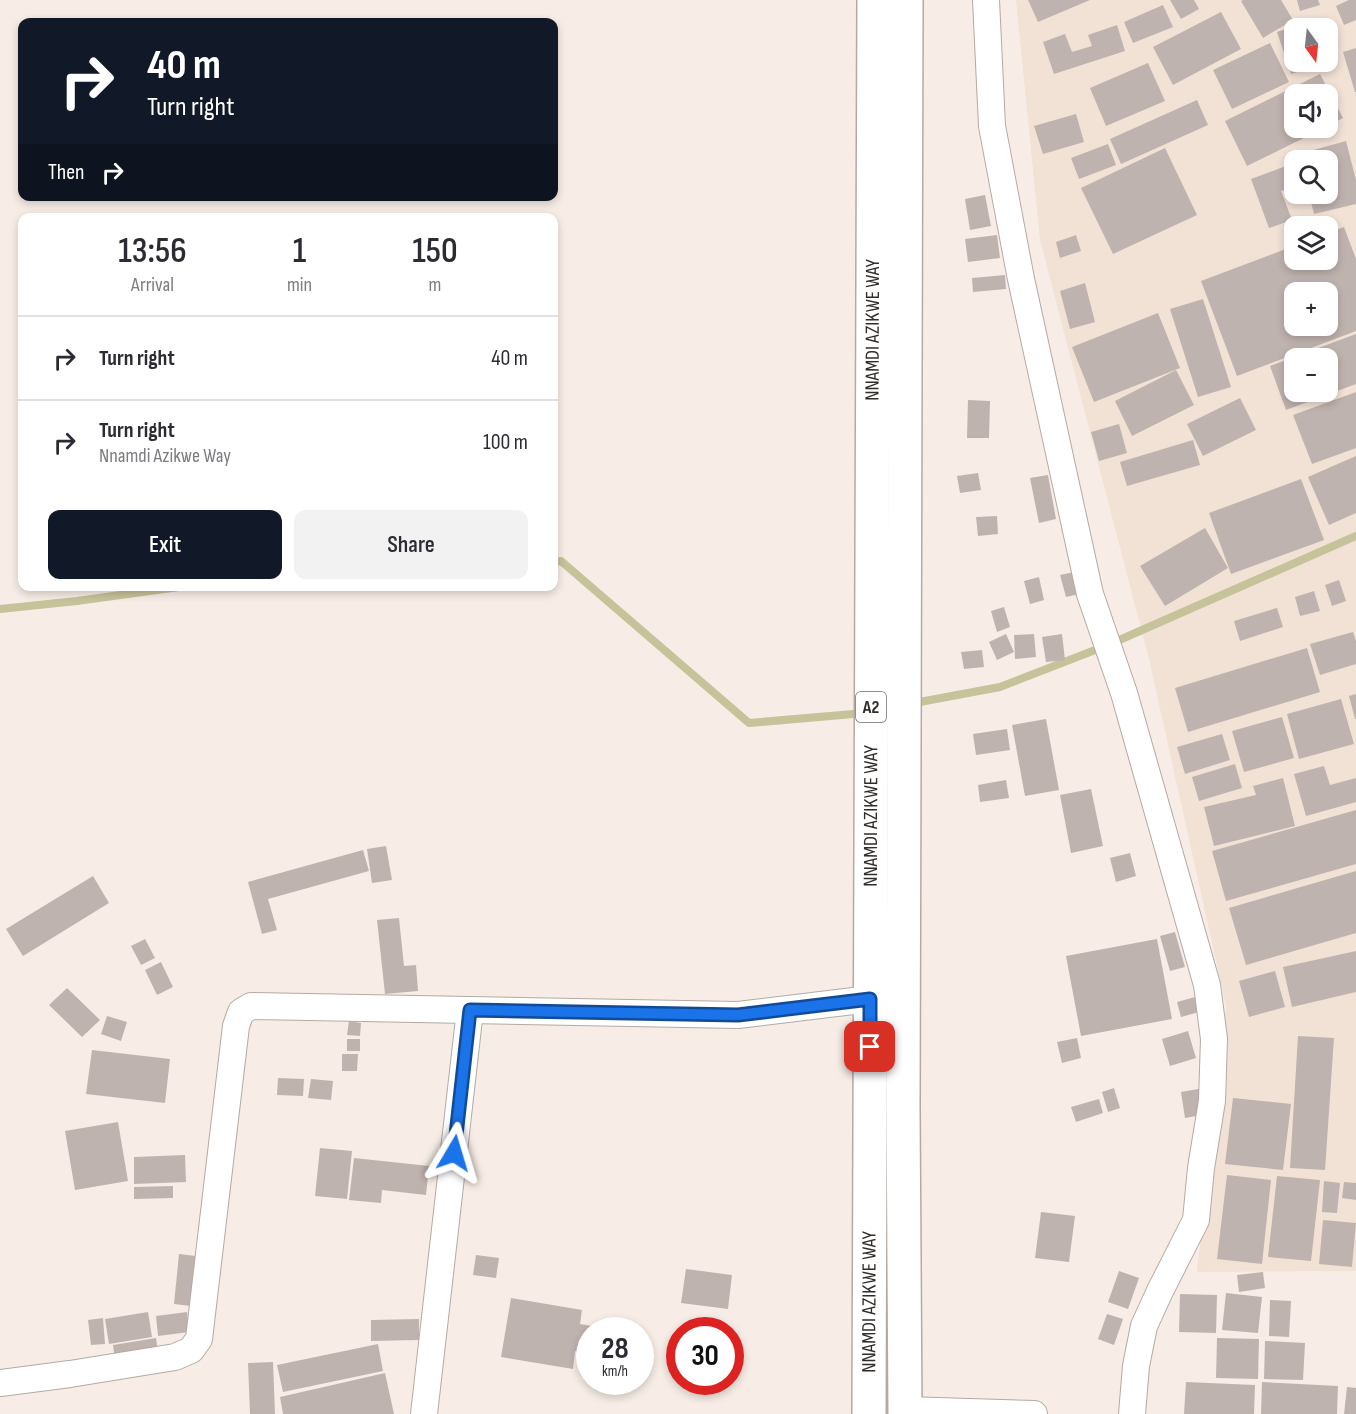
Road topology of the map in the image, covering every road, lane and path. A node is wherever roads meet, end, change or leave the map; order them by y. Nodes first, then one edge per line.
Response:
1 (874, 0) edge
2 (906, 0) edge
3 (986, 0) edge
4 (870, 999) junction
5 (470, 1010) junction
6 (0, 1383) edge
7 (905, 1412) edge
8 (424, 1414) edge
9 (869, 1414) edge
10 (1034, 1414) edge
11 (1132, 1414) edge

1 - 4 highway, NNAMDI AZIKWE WAY / A2
2 - 7 highway, NNAMDI AZIKWE WAY / A2
3 - 11 street
4 - 5 street
4 - 9 highway, NNAMDI AZIKWE WAY / A2
5 - 6 street
5 - 8 street
7 - 10 street

